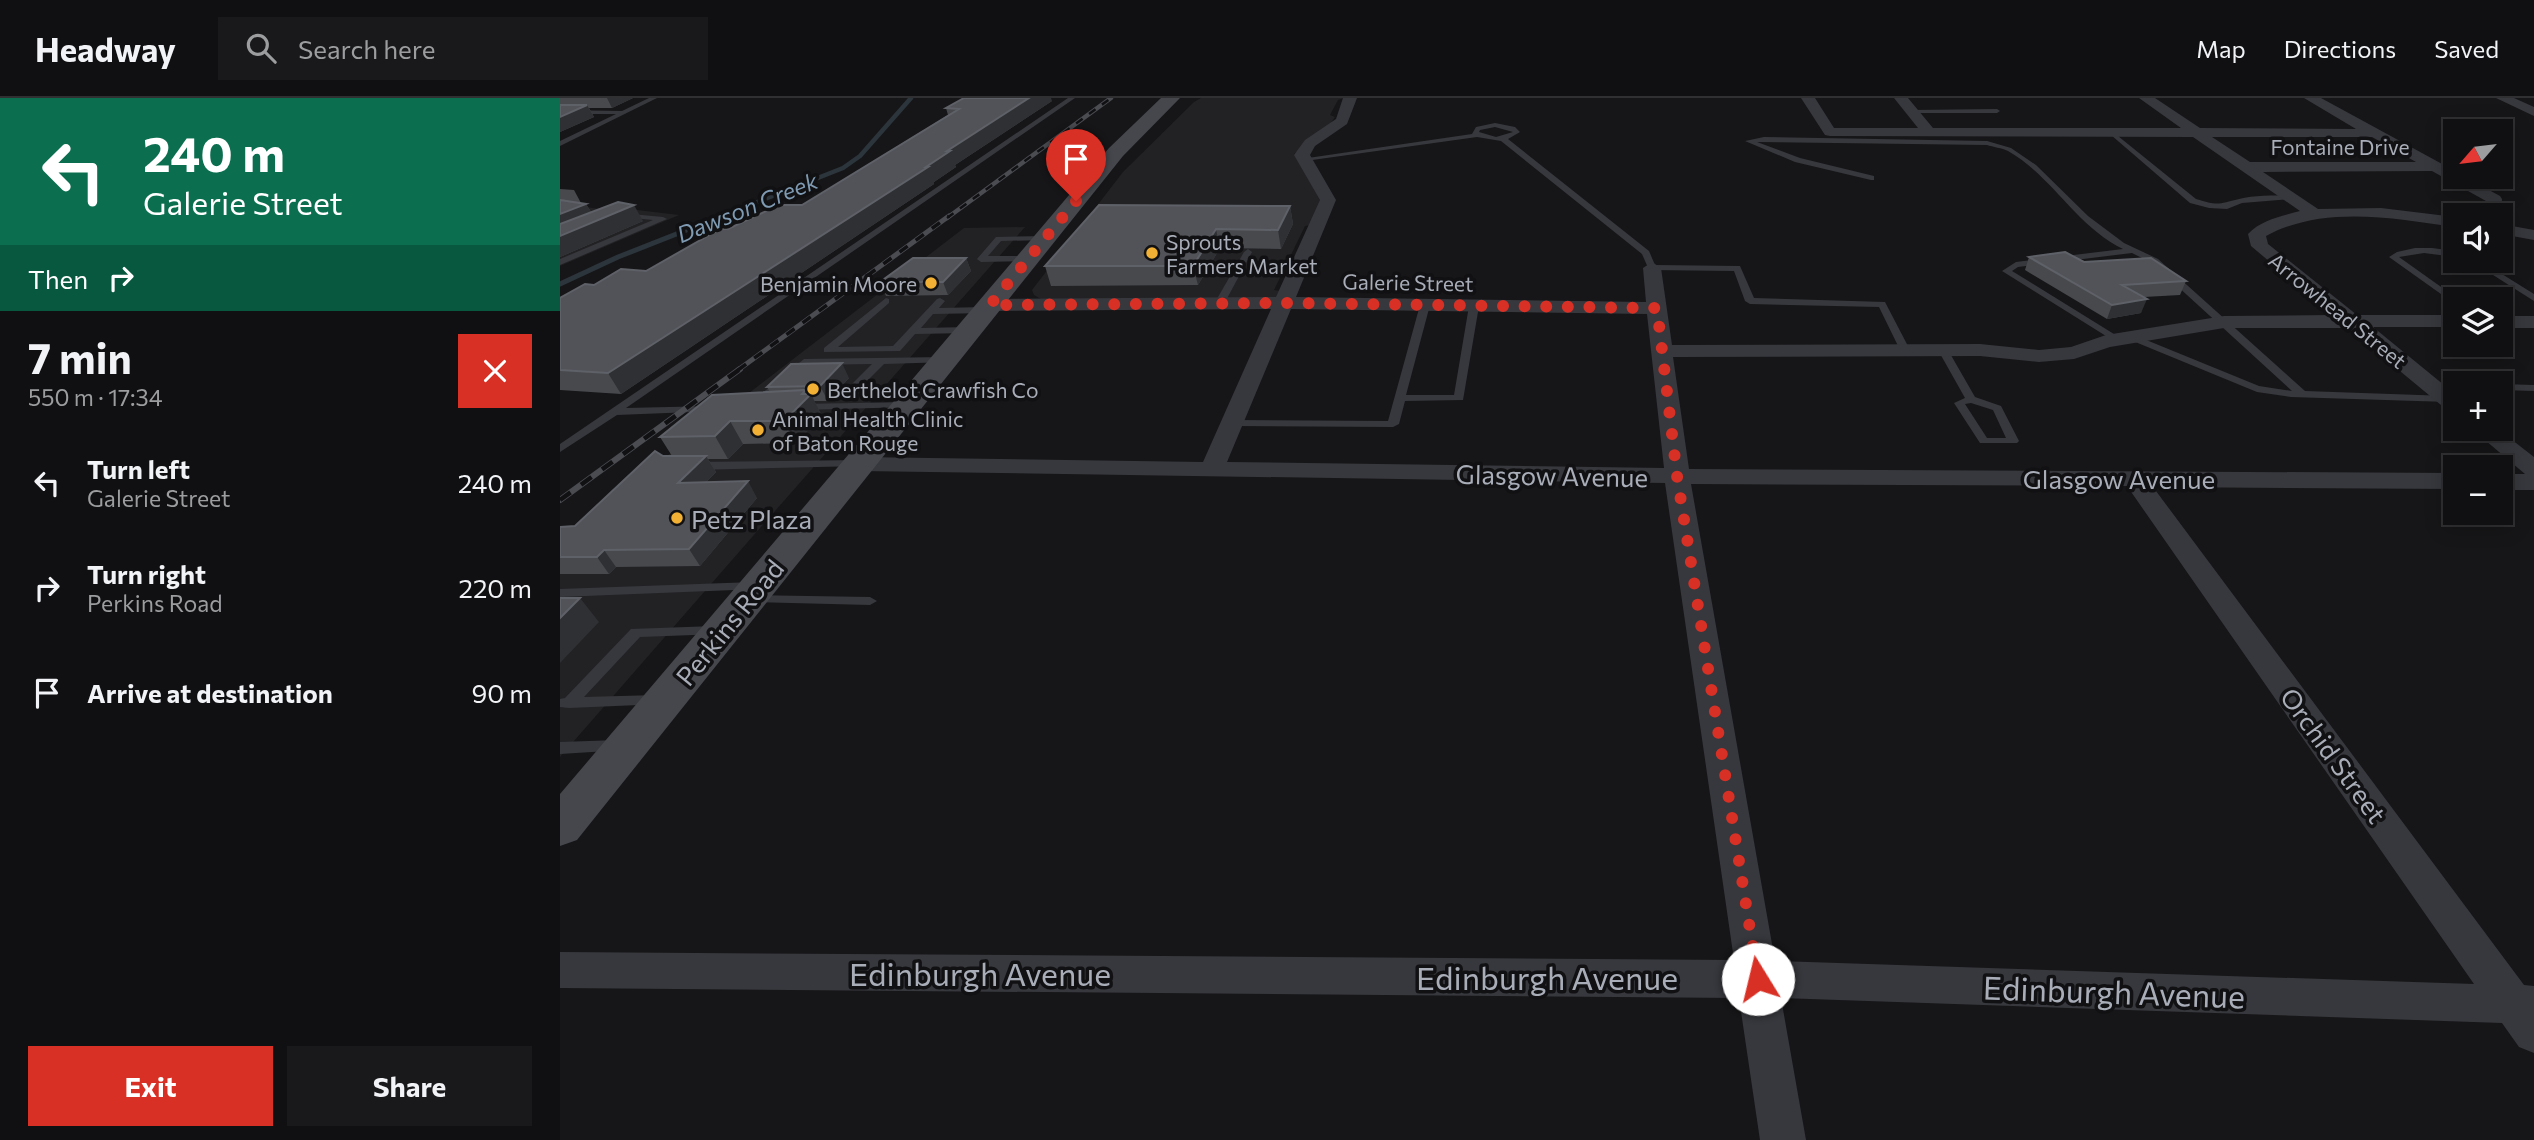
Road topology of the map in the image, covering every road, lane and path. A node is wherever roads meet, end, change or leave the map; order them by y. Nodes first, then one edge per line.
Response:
1 (654, 98) edge
2 (1072, 98) edge
3 (1171, 98) edge
4 (1350, 98) edge
5 (1808, 98) edge
6 (1901, 98) edge
7 (2146, 98) edge
8 (2311, 98) edge
9 (2503, 98) edge
10 (1997, 111) dead end
11 (560, 112) edge
12 (625, 112) junction
13 (1912, 112) junction
14 (2534, 112) edge
15 (1929, 132) junction
16 (2196, 132) junction
17 (2374, 133) junction
18 (2113, 134) junction
19 (1476, 135) junction
20 (1502, 138) junction
21 (560, 144) edge
22 (1305, 159) junction
23 (2246, 167) junction
24 (2434, 167) junction
25 (1871, 178) dead end
26 (2290, 197) junction
27 (2494, 203) edge
28 (2316, 215) junction
29 (614, 218) edge
30 (2443, 220) edge
31 (2513, 231) edge
32 (2534, 235) edge
33 (1045, 238) junction
34 (2131, 251) junction
35 (2443, 251) edge
36 (1248, 252) edge
37 (1028, 258) junction
38 (560, 262) edge
39 (1652, 268) junction
40 (2494, 273) edge
41 (2443, 292) edge
42 (2534, 298) edge
43 (886, 301) dead end
44 (940, 301) dead end
45 (1283, 303) junction
46 (1219, 304) junction
47 (1424, 305) junction
48 (1474, 306) junction
49 (1657, 308) junction
50 (931, 311) junction
51 (982, 315) junction
52 (2349, 320) junction
53 (2443, 321) edge
54 (2224, 322) junction
55 (2513, 322) edge
56 (2534, 323) edge
57 (912, 331) junction
58 (2124, 338) junction
59 (1905, 350) junction
60 (1942, 350) junction
61 (1663, 351) junction
62 (945, 360) junction
63 (881, 361) junction
64 (2513, 387) edge
65 (2534, 388) edge
66 (2443, 391) edge
67 (2302, 394) junction
68 (2443, 395) edge
69 (914, 398) junction
70 (1401, 398) junction
71 (1971, 399) junction
72 (749, 408) junction
73 (775, 408) edge
74 (788, 408) edge
75 (723, 409) edge
76 (736, 409) edge
77 (613, 412) junction
78 (1231, 423) junction
79 (2499, 441) edge
80 (560, 449) edge
81 (859, 464) junction
82 (686, 466) edge
83 (2534, 468) edge
84 (1210, 471) junction
85 (1677, 476) junction
86 (2134, 478) junction
87 (2443, 481) edge
88 (2513, 482) edge
89 (2534, 482) edge
90 (753, 592) junction
91 (560, 593) edge
92 (870, 601) dead end
93 (722, 630) junction
94 (664, 700) junction
95 (564, 703) edge
96 (627, 746) junction
97 (560, 748) edge
98 (560, 827) edge
99 (560, 970) edge
100 (1758, 979) junction
101 (2527, 1014) edge
102 (1783, 1140) edge

1 - 12 lane
2 - 77 lane
3 - 33 main road, Perkins Road
4 - 22 street
5 - 15 street
6 - 13 street
7 - 16 street
8 - 17 street
9 - 14 street
10 - 13 lane
11 - 12 lane
12 - 21 lane
13 - 15 street
15 - 18 street
16 - 17 street
16 - 18 street
16 - 23 street
17 - 24 street
18 - 26 lane
19 - 20 lane
19 - 20 lane
19 - 22 lane
20 - 39 lane
22 - 45 street
23 - 24 street, Fontaine Drive
23 - 26 street
24 - 27 street
25 - 34 lane
26 - 28 street
28 - 30 street, Arrowhead Street
28 - 52 street, Arrowhead Street
29 - 38 lane
31 - 32 street
33 - 37 main road, Perkins Road
33 - 37 lane
34 - 54 lane
34 - 58 lane
35 - 41 lane
36 - 46 lane
37 - 51 main road, Perkins Road
39 - 49 street
39 - 59 lane
40 - 42 lane
43 - 57 lane
44 - 50 lane
45 - 46 street, Galerie Street
45 - 47 street, Galerie Street
45 - 78 street
46 - 51 street, Galerie Street
47 - 48 street, Galerie Street
47 - 70 lane
48 - 49 street, Galerie Street
48 - 70 lane
49 - 61 street
50 - 51 lane
50 - 57 lane
51 - 57 lane
51 - 62 main road, Perkins Road
52 - 53 street
52 - 54 street
52 - 66 street, Arrowhead Street
54 - 58 street
54 - 67 lane
55 - 56 street
58 - 60 street
58 - 67 lane
59 - 60 street
59 - 61 street
60 - 71 lane
61 - 85 street
62 - 63 lane
62 - 69 main road, Perkins Road
63 - 69 lane
63 - 72 lane
64 - 65 lane
67 - 68 lane
69 - 74 lane
69 - 81 main road, Perkins Road
70 - 78 lane
71 - 71 lane
72 - 73 lane
72 - 76 lane
75 - 77 lane
77 - 80 lane
78 - 84 street
79 - 83 street
81 - 82 lane
81 - 84 street, Glasgow Avenue
81 - 90 main road, Perkins Road
84 - 85 street, Glasgow Avenue
85 - 86 street, Glasgow Avenue
85 - 100 street
86 - 87 street, Glasgow Avenue
86 - 101 street, Orchid Street
88 - 89 street
90 - 91 lane
90 - 92 lane
90 - 93 main road, Perkins Road
93 - 94 main road, Perkins Road
93 - 95 lane
94 - 95 lane
94 - 96 main road, Perkins Road
96 - 97 lane
96 - 98 main road, Perkins Road
99 - 100 street, Edinburgh Avenue
100 - 101 street, Edinburgh Avenue
100 - 102 street

